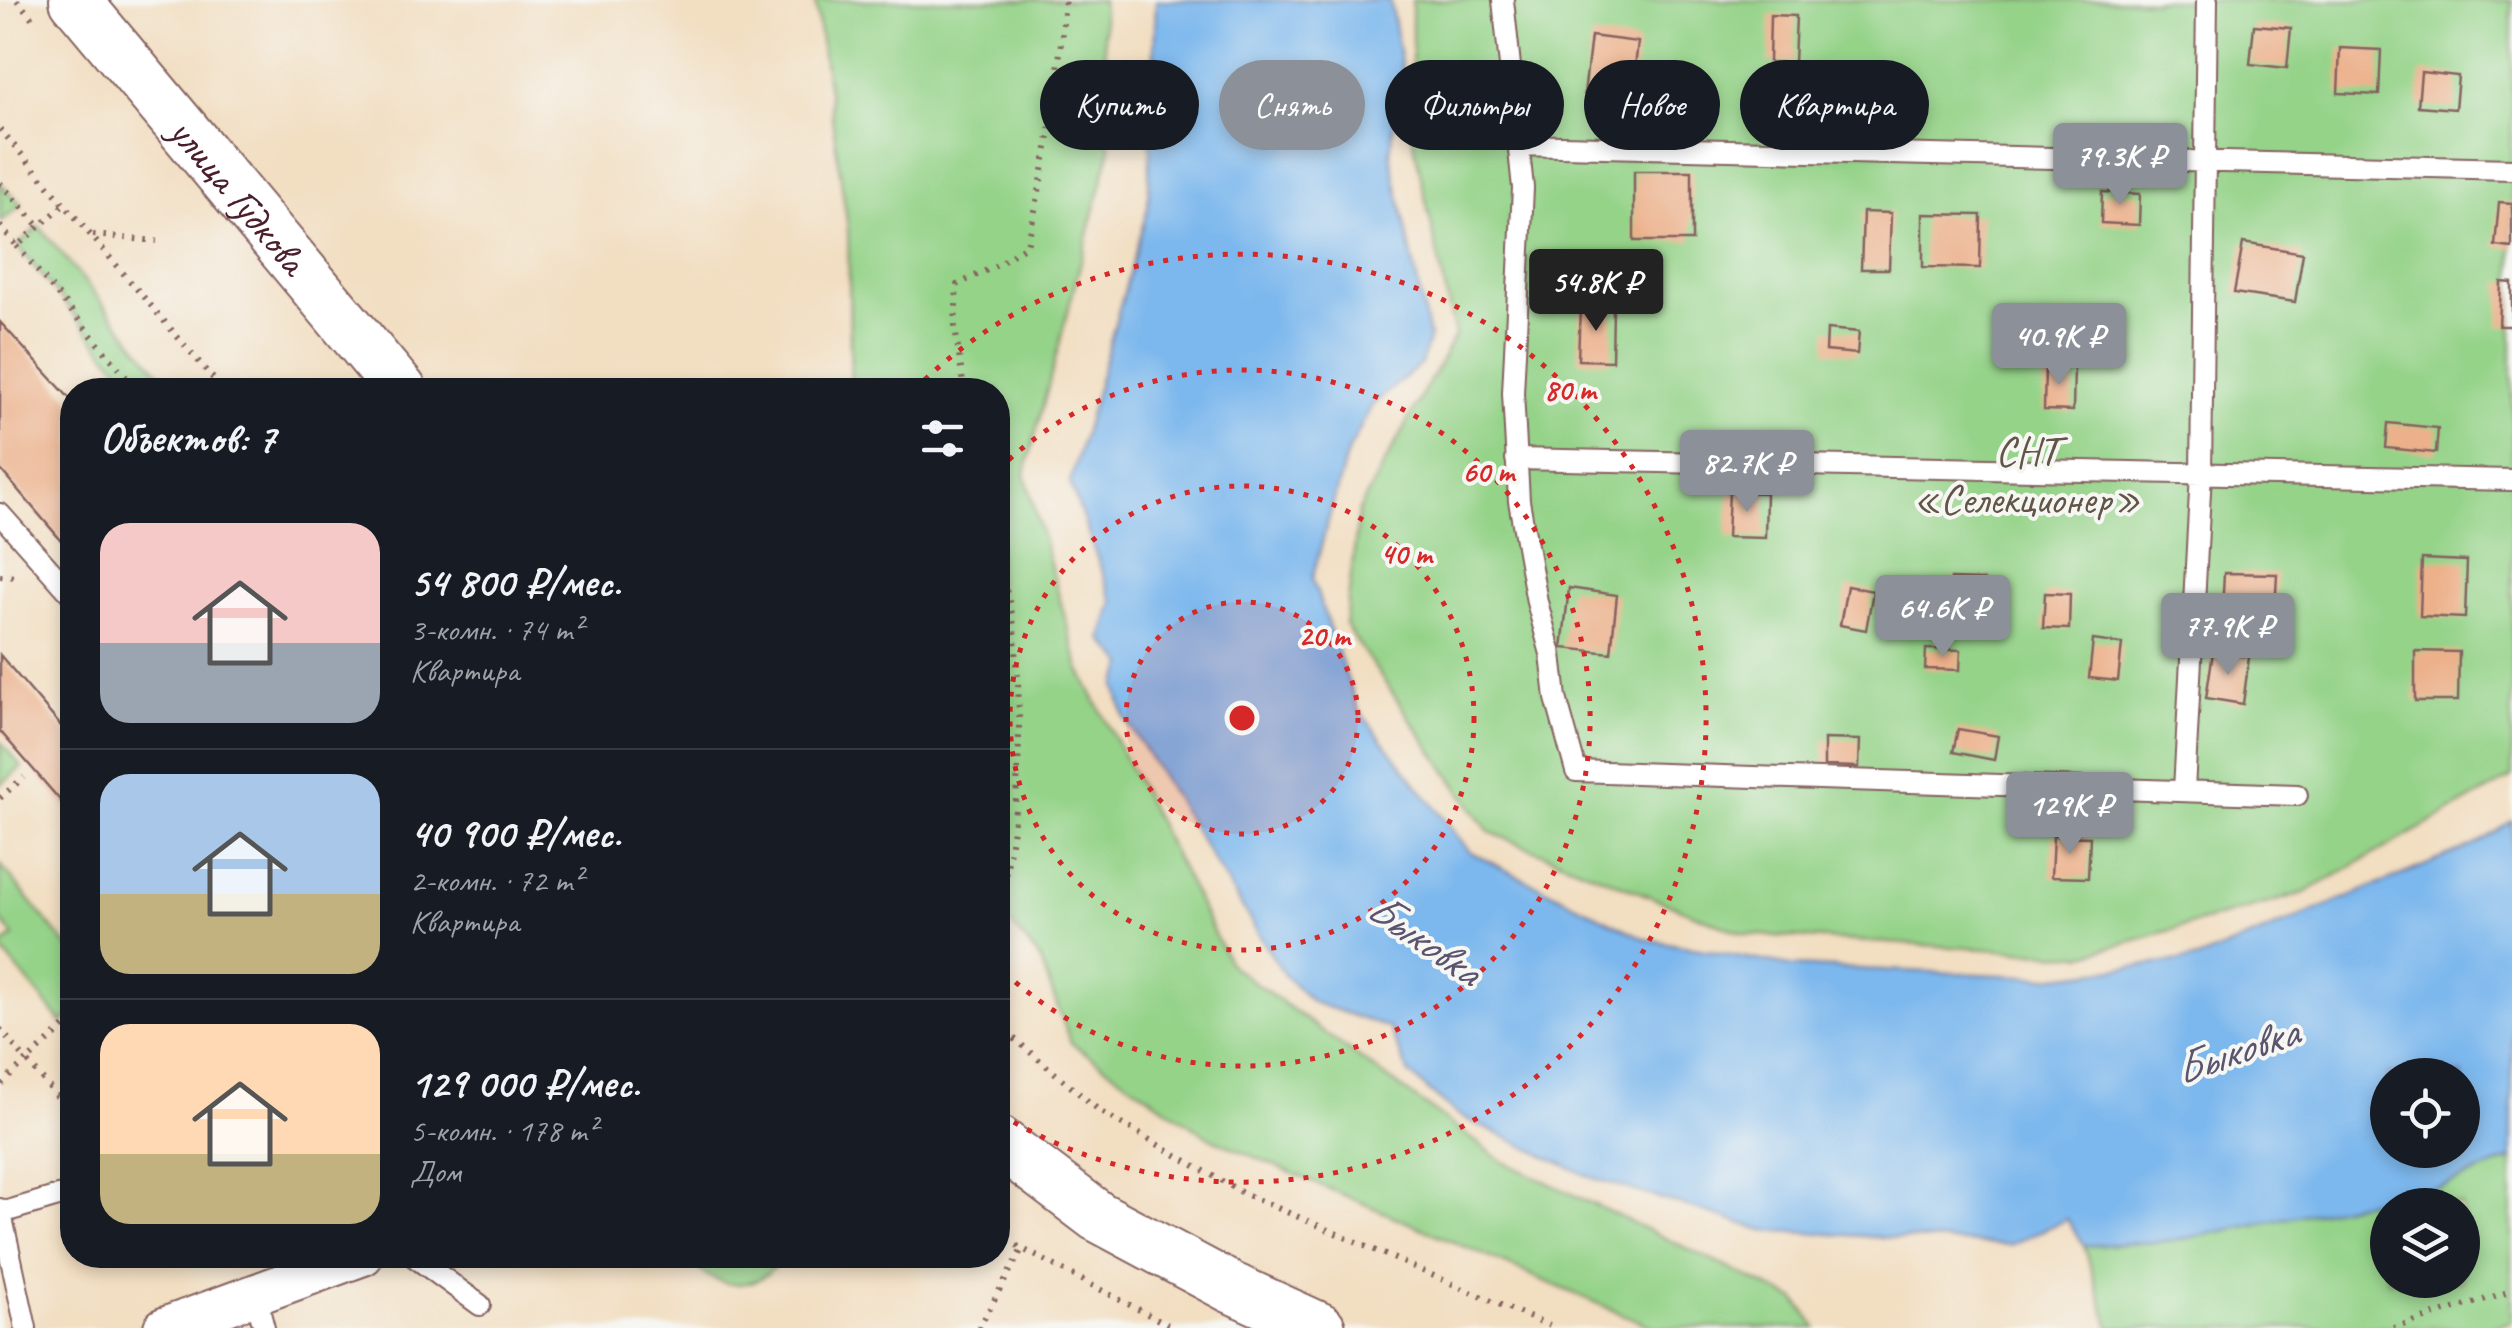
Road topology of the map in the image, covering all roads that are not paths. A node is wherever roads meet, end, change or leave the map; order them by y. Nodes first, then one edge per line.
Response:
1 (75, 0) edge
2 (1503, 0) edge
3 (2207, 0) edge
4 (1510, 60) edge
5 (1564, 146) edge
6 (1519, 150) edge
7 (2205, 163) junction
8 (2512, 168) edge
9 (391, 378) edge
10 (1516, 459) junction
11 (2201, 473) junction
12 (2512, 480) edge
13 (0, 514) edge
14 (60, 582) edge
15 (2184, 790) junction
16 (2297, 795) dead end
17 (1010, 1149) edge
18 (60, 1195) edge
19 (0, 1211) edge
20 (339, 1268) edge
21 (430, 1268) edge
22 (480, 1305) dead end
23 (260, 1311) edge
24 (26, 1328) edge
25 (164, 1328) edge
26 (1320, 1328) edge

1 - 9 street, улица Гудкова
2 - 4 lane
3 - 7 lane
5 - 7 lane
6 - 10 lane
7 - 8 lane
7 - 11 lane
10 - 11 lane
10 - 15 lane
11 - 12 lane
11 - 15 lane
13 - 14 lane
15 - 16 lane
17 - 26 street
18 - 19 lane
19 - 24 lane
20 - 23 street
21 - 22 lane
23 - 25 street

